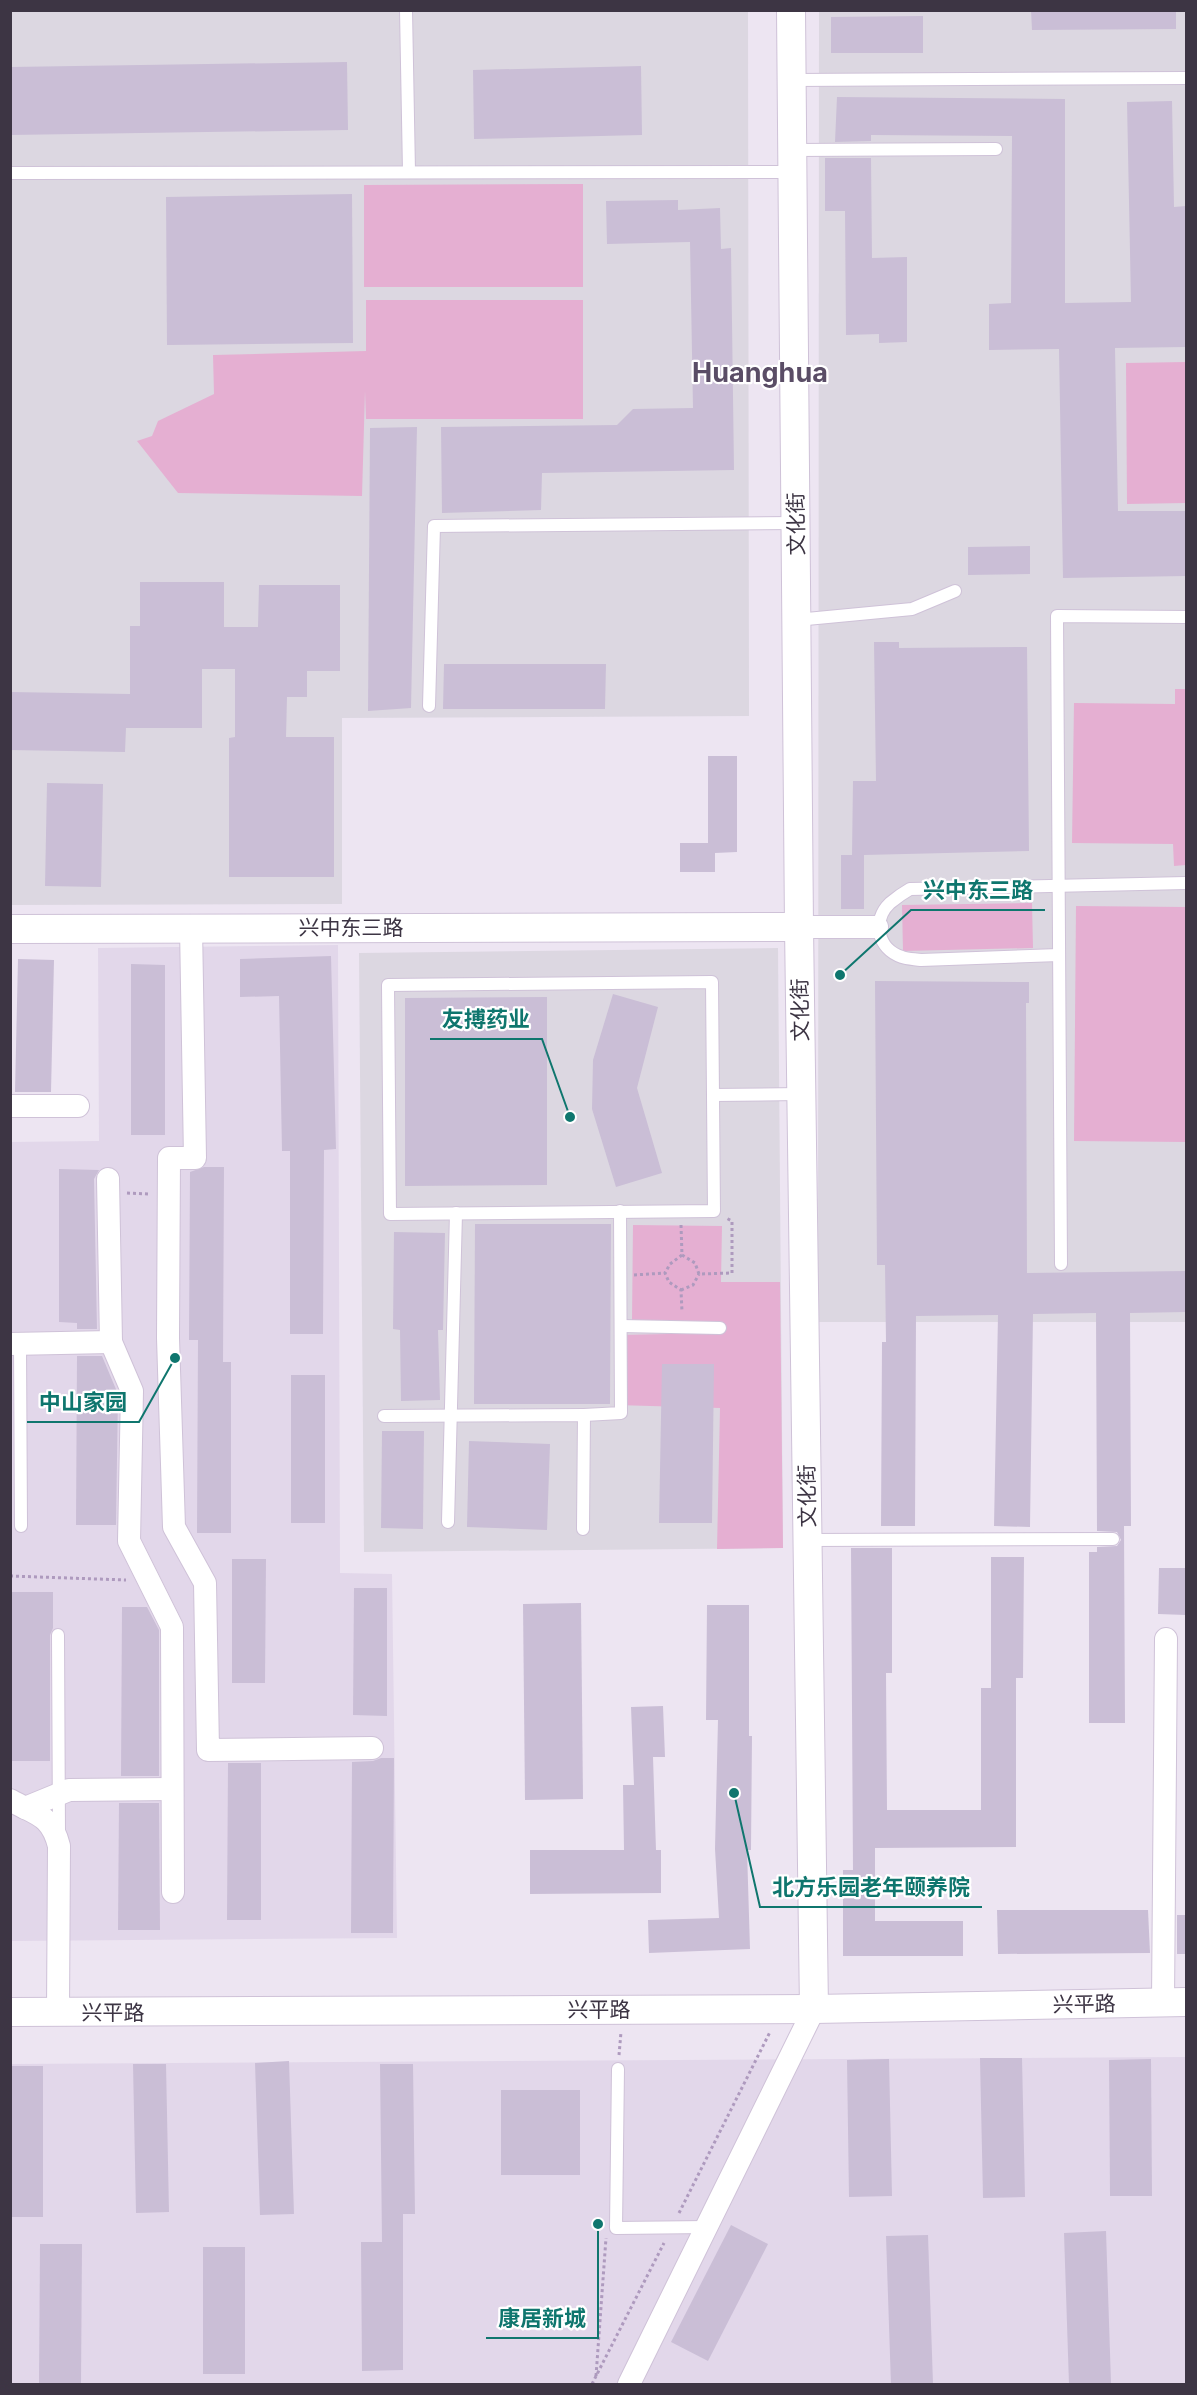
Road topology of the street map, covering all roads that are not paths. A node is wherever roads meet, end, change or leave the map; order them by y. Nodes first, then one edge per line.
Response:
1 (406, 10) edge
2 (791, 10) edge
3 (1186, 78) edge
4 (792, 80) junction
5 (996, 149) dead end
6 (792, 161) junction
7 (409, 172) junction
8 (10, 173) edge
9 (796, 523) junction
10 (955, 591) dead end
11 (1186, 617) edge
12 (796, 620) junction
13 (429, 706) dead end
14 (1186, 883) edge
15 (1059, 884) junction
16 (191, 927) junction
17 (799, 927) junction
18 (877, 927) junction
19 (10, 929) edge
20 (1059, 955) junction
21 (801, 1094) junction
22 (713, 1095) junction
23 (10, 1106) edge
24 (78, 1106) dead end
25 (109, 1186) road end
26 (620, 1211) junction
27 (456, 1213) junction
28 (1062, 1264) dead end
29 (621, 1326) junction
30 (720, 1328) dead end
31 (111, 1342) junction
32 (15, 1344) edge
33 (584, 1415) junction
34 (384, 1416) dead end
35 (450, 1416) junction
36 (448, 1522) dead end
37 (21, 1526) dead end
38 (583, 1529) dead end
39 (1113, 1539) dead end
40 (808, 1540) junction
41 (58, 1635) dead end
42 (1166, 1639) dead end
43 (372, 1748) dead end
44 (172, 1789) junction
45 (60, 1794) junction
46 (18, 1804) edge
47 (59, 1846) junction
48 (173, 1892) dead end
49 (1175, 2002) edge
50 (814, 2008) junction
51 (10, 2012) edge
52 (58, 2012) junction
53 (618, 2068) dead end
54 (707, 2227) junction
55 (629, 2385) edge

1 - 7 lane
2 - 4 street, 文化街
3 - 4 lane
4 - 6 street, 文化街
5 - 6 lane
6 - 7 lane
6 - 9 street, 文化街
7 - 8 lane
9 - 12 street, 文化街
9 - 13 lane
10 - 12 lane
11 - 15 lane
12 - 17 street, 文化街
14 - 15 lane
15 - 18 lane
15 - 20 lane
16 - 17 street, 兴中东三路
16 - 19 street, 兴中东三路
16 - 43 street
17 - 18 street
17 - 21 street, 文化街
18 - 20 lane
20 - 28 lane
21 - 22 lane
21 - 40 street, 文化街
22 - 26 lane
22 - 27 lane
23 - 24 street
25 - 31 street
26 - 27 lane
26 - 29 lane
27 - 35 lane
29 - 30 lane
29 - 33 lane
31 - 32 street
31 - 44 street
32 - 37 lane
33 - 35 lane
33 - 38 lane
34 - 35 lane
35 - 36 lane
39 - 40 lane
40 - 50 street, 文化街
41 - 45 lane
42 - 49 street
44 - 45 street
44 - 48 street
45 - 46 street
45 - 47 lane
46 - 47 street
47 - 52 street
49 - 50 street, 兴平路
50 - 52 street, 兴平路
50 - 54 street
51 - 52 street, 兴平路
53 - 54 lane
54 - 55 street

